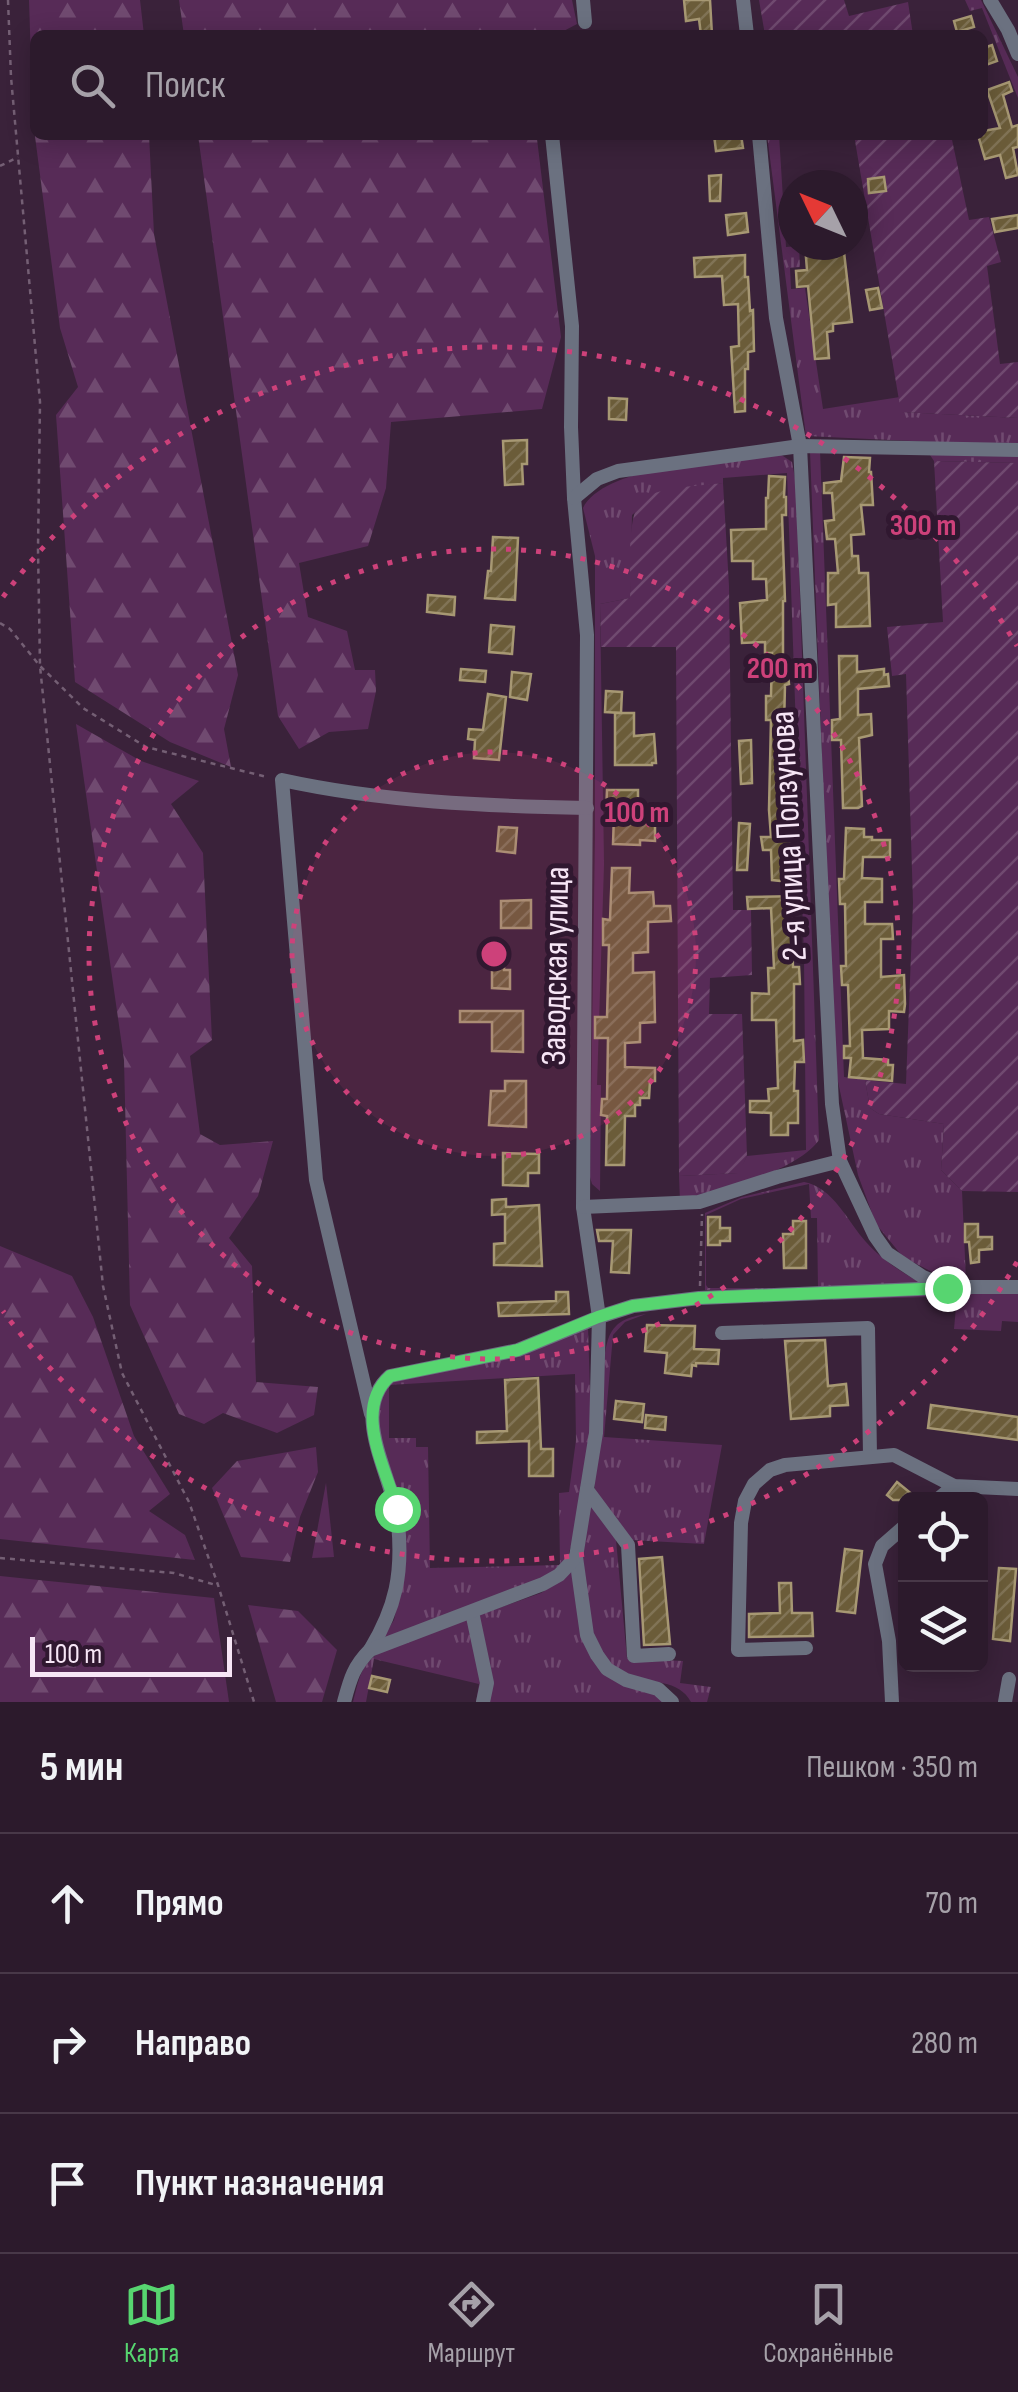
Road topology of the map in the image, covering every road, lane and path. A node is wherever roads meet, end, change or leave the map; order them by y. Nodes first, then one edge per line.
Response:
1 (8, 0) edge
2 (583, 0) edge
3 (743, 0) edge
4 (990, 0) edge
5 (585, 22) dead end
6 (746, 30) edge
7 (1018, 54) edge
8 (553, 140) edge
9 (759, 140) edge
10 (20, 156) junction
11 (0, 166) edge
12 (800, 446) junction
13 (1018, 450) edge
14 (574, 498) junction
15 (0, 623) edge
16 (40, 666) junction
17 (282, 780) junction
18 (587, 808) junction
19 (840, 1160) junction
20 (702, 1201) junction
21 (583, 1208) junction
22 (947, 1288) junction
23 (1018, 1288) edge
24 (699, 1298) junction
25 (598, 1317) junction
26 (722, 1333) dead end
27 (371, 1414) junction
28 (870, 1456) junction
29 (954, 1486) junction
30 (1018, 1489) edge
31 (588, 1490) junction
32 (947, 1492) edge
33 (898, 1532) edge
34 (576, 1556) junction
35 (0, 1558) edge
36 (218, 1586) junction
37 (472, 1612) junction
38 (806, 1648) dead end
39 (370, 1650) junction
40 (670, 1654) dead end
41 (1009, 1679) dead end
42 (254, 1702) edge
43 (344, 1702) edge
44 (482, 1702) edge
45 (672, 1702) edge
46 (892, 1702) edge
47 (1005, 1702) edge

1 - 10 path
2 - 5 street
3 - 6 street
4 - 7 street
8 - 14 street, Заводская улица
9 - 12 street, 2-я улица Ползунова
10 - 11 path
10 - 16 path
12 - 13 street
12 - 14 street
12 - 19 street, 2-я улица Ползунова
14 - 18 street, Заводская улица
15 - 16 path
16 - 17 path
16 - 36 path
17 - 18 street
17 - 27 street
18 - 21 street, Заводская улица
19 - 20 street
19 - 22 street, 2-я улица Ползунова
20 - 21 street
20 - 24 path
21 - 25 street, Заводская улица
22 - 23 street
22 - 24 street
24 - 25 street
25 - 27 street
25 - 31 street, Заводская улица
26 - 28 street
27 - 39 street
28 - 29 street
28 - 38 street
29 - 30 street
29 - 32 street
31 - 34 street, Заводская улица
31 - 40 street
33 - 46 street
34 - 37 street
34 - 45 street, Заводская улица
35 - 36 path
36 - 42 path
37 - 39 street
37 - 44 street
39 - 43 street
41 - 47 street

